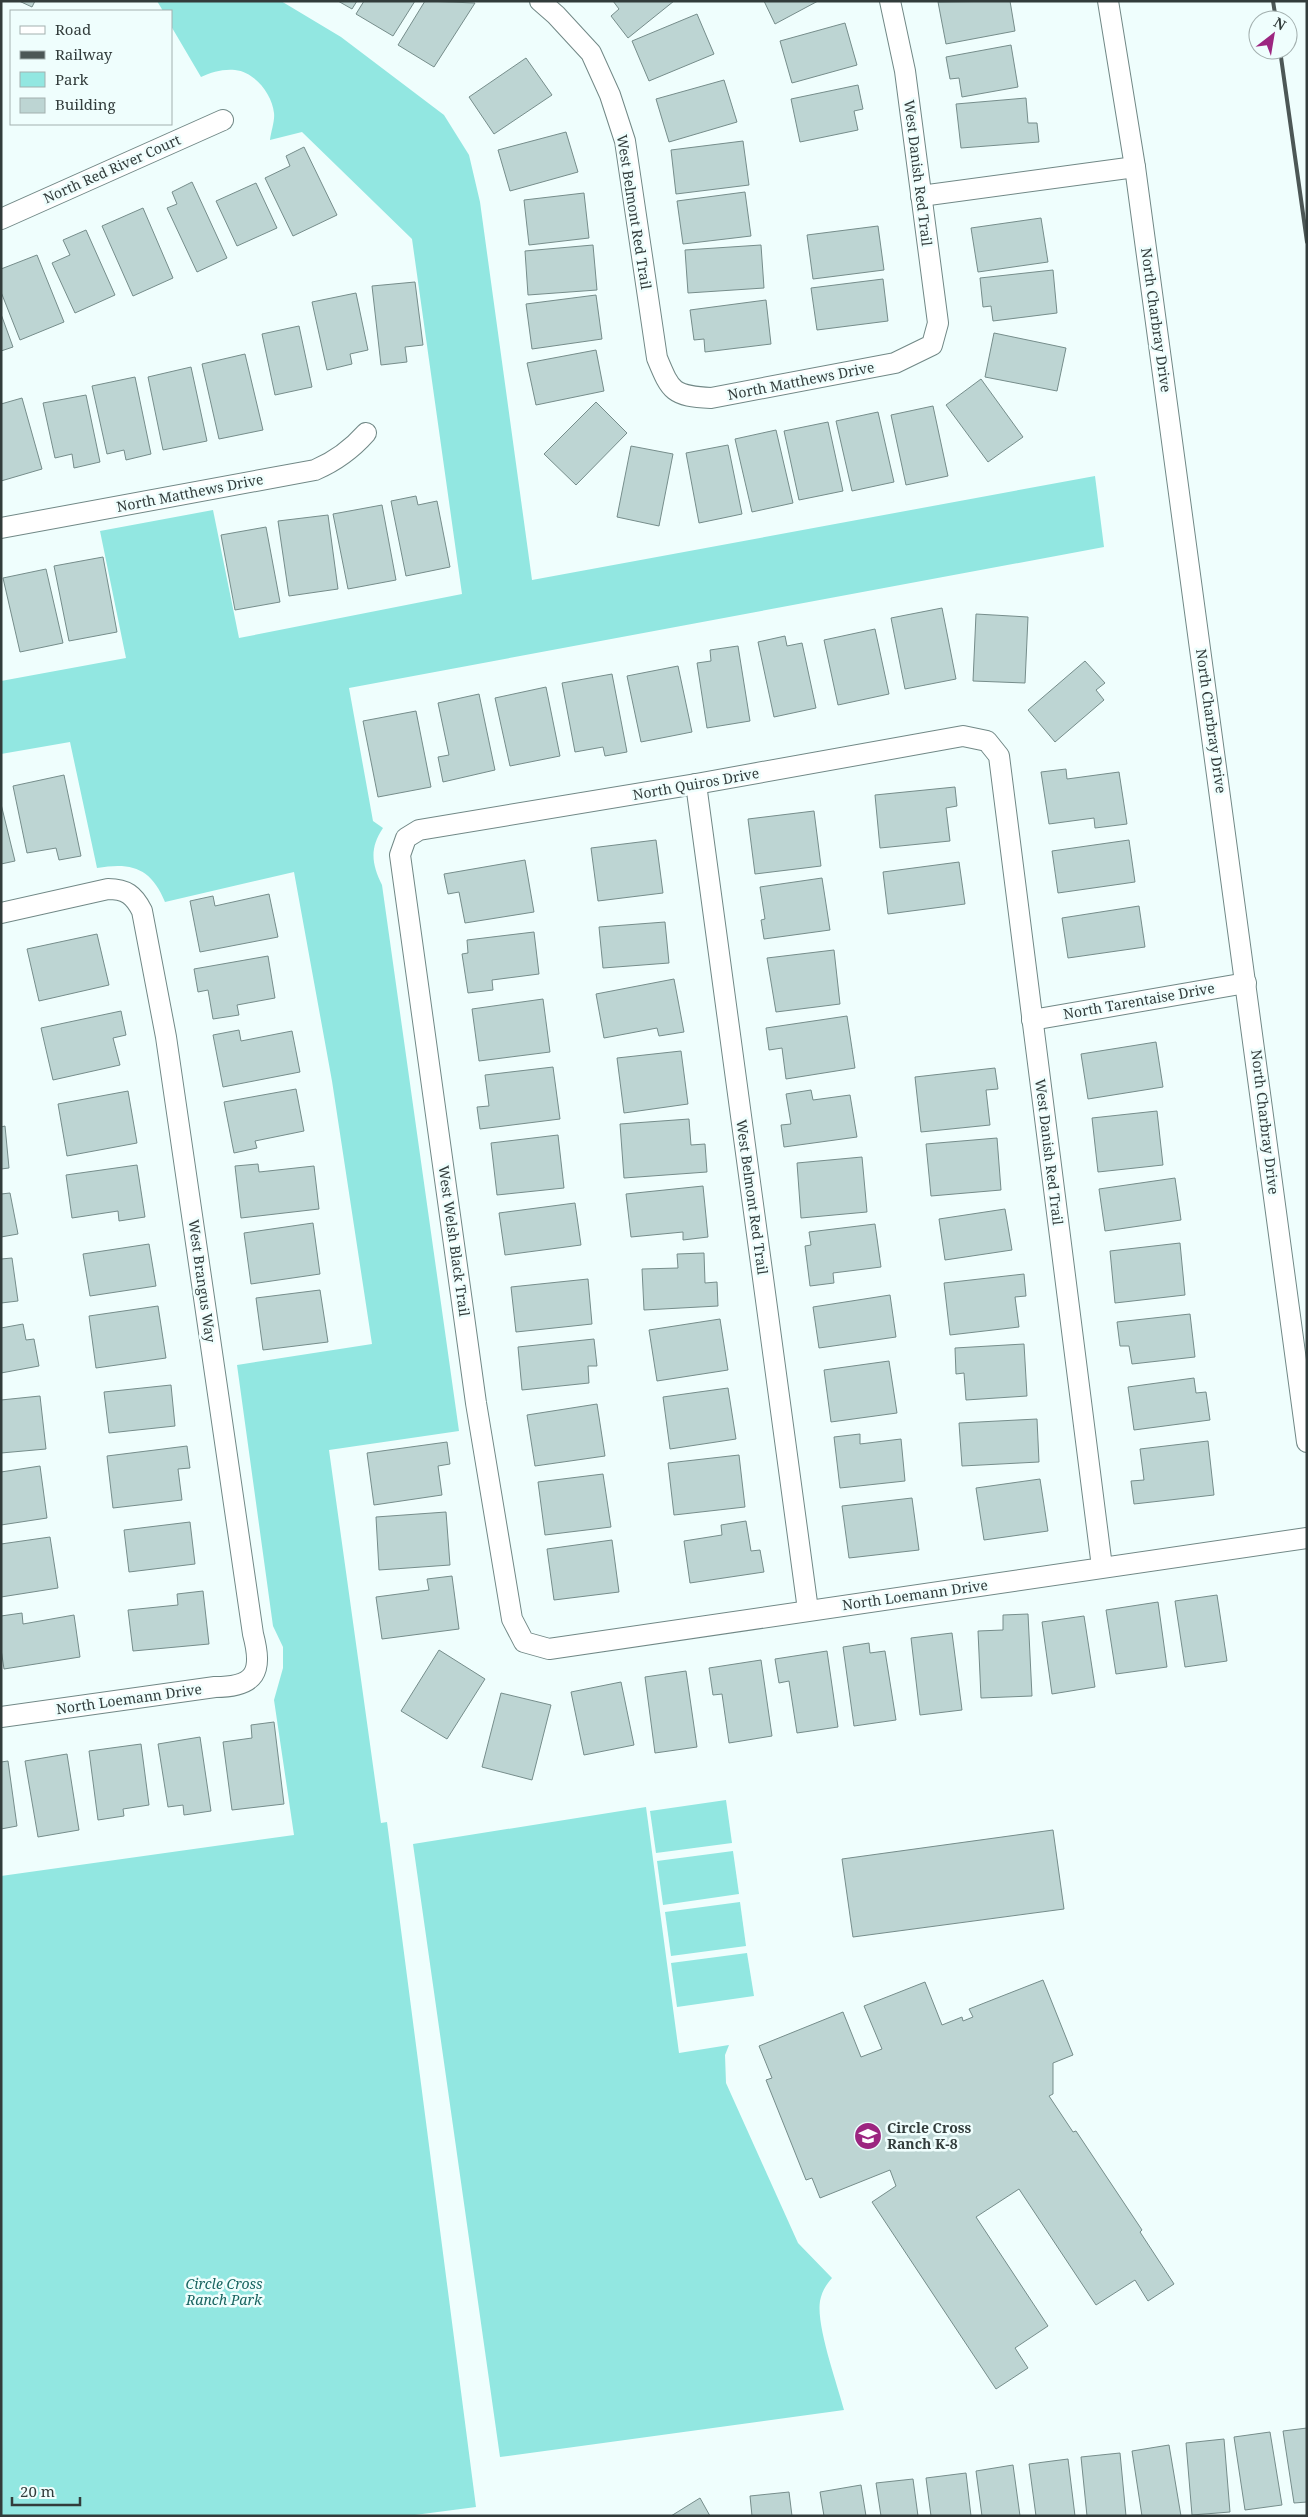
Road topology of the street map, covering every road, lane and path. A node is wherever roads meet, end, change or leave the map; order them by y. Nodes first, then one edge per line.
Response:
1 (540, 1) edge
2 (890, 1) edge
3 (1108, 1) edge
4 (223, 120) dead end
5 (1135, 167) junction
6 (921, 196) junction
7 (1, 219) edge
8 (932, 345) joint
9 (668, 386) joint
10 (366, 433) dead end
11 (1, 528) edge
12 (987, 741) joint
13 (696, 784) junction
14 (406, 838) joint
15 (1, 913) edge
16 (1246, 983) junction
17 (1032, 1020) junction
18 (1307, 1442) edge
19 (1307, 1538) edge
20 (1102, 1567) junction
21 (808, 1610) junction
22 (524, 1642) joint
23 (253, 1674) joint
24 (1, 1717) edge

1 - 9 street, West Belmont Red Trail
2 - 6 street, West Danish Red Trail
3 - 5 street, North Charbray Drive
4 - 7 street, North Red River Court
5 - 6 street
5 - 16 street, North Charbray Drive
6 - 8 street, West Danish Red Trail
8 - 9 street, North Matthews Drive
10 - 11 street, North Matthews Drive
12 - 13 street, North Quiros Drive
12 - 17 street, West Danish Red Trail
13 - 14 street, North Quiros Drive
13 - 21 street, West Belmont Red Trail
14 - 22 street, West Welsh Black Trail
15 - 23 street, West Brangus Way
16 - 17 street, North Tarentaise Drive
16 - 18 street, North Charbray Drive
17 - 20 street, West Danish Red Trail
19 - 20 street, North Loemann Drive
20 - 21 street, North Loemann Drive
21 - 22 street, North Loemann Drive
23 - 24 street, North Loemann Drive

